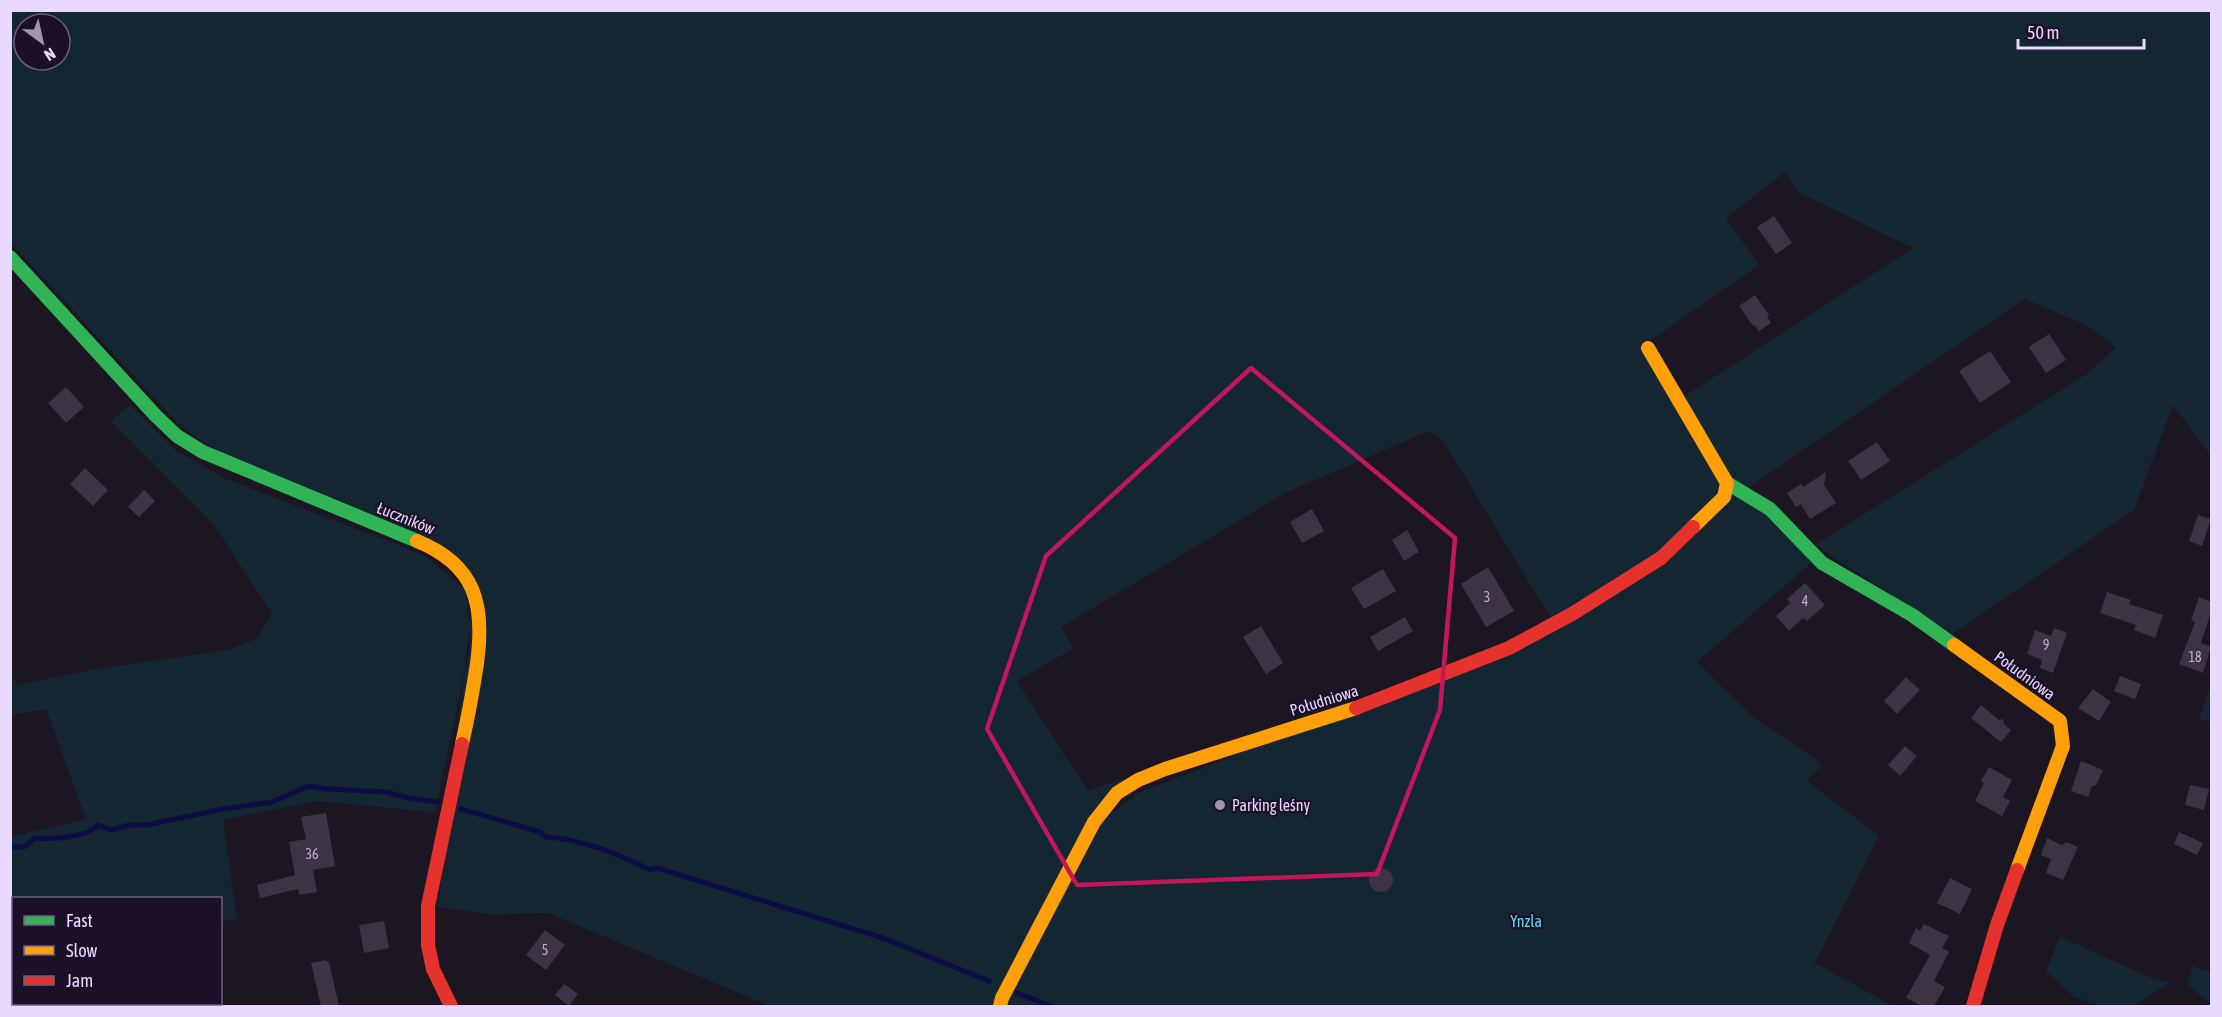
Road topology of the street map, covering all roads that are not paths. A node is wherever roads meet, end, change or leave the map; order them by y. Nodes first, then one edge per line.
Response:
1 (10, 257) edge
2 (1648, 348) dead end
3 (1727, 483) junction
4 (451, 1006) edge
5 (1000, 1006) edge
6 (1973, 1006) edge

1 - 4 street, Łuczników
2 - 3 street, Południowa
3 - 5 street, Południowa
3 - 6 street, Południowa

